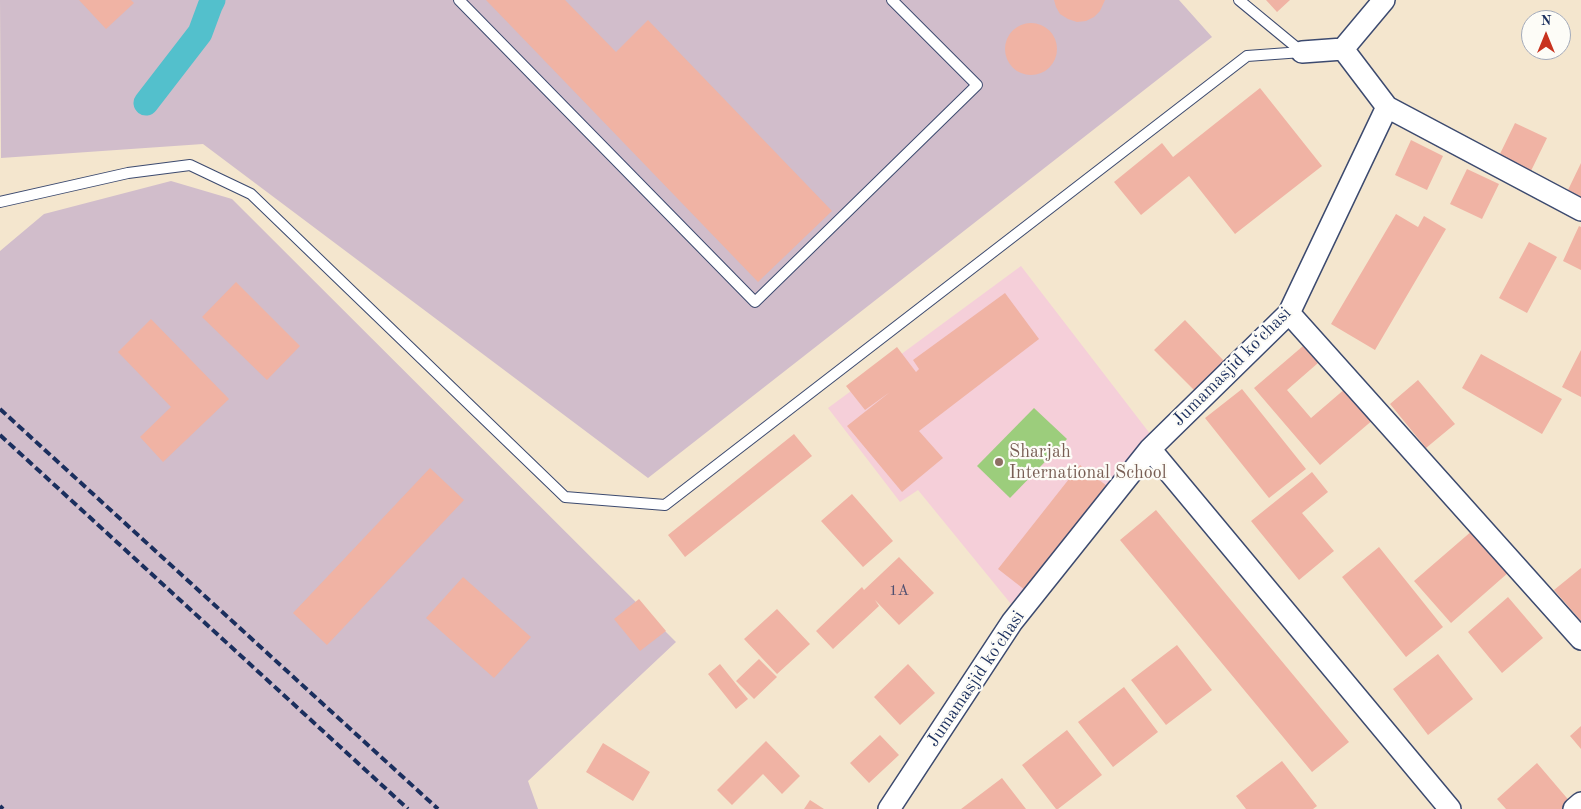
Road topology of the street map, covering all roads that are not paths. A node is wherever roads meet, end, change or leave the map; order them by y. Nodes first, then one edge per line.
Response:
1 (459, 0) edge
2 (892, 0) edge
3 (1239, 0) edge
4 (1384, 0) edge
5 (1343, 49) junction
6 (1302, 52) junction
7 (1387, 106) junction
8 (0, 202) edge
9 (1581, 210) edge
10 (1290, 313) junction
11 (1150, 449) junction
12 (1581, 640) edge
13 (1581, 802) edge
14 (889, 809) edge
15 (1450, 809) edge
16 (1574, 809) edge

1 - 2 lane
3 - 6 lane
4 - 5 street
5 - 6 street
5 - 7 street
6 - 8 lane
7 - 9 street
7 - 10 street, Jumamasjid koʻchasi
10 - 11 street, Jumamasjid koʻchasi
10 - 12 street
11 - 14 street, Jumamasjid koʻchasi
11 - 15 street
13 - 16 street

